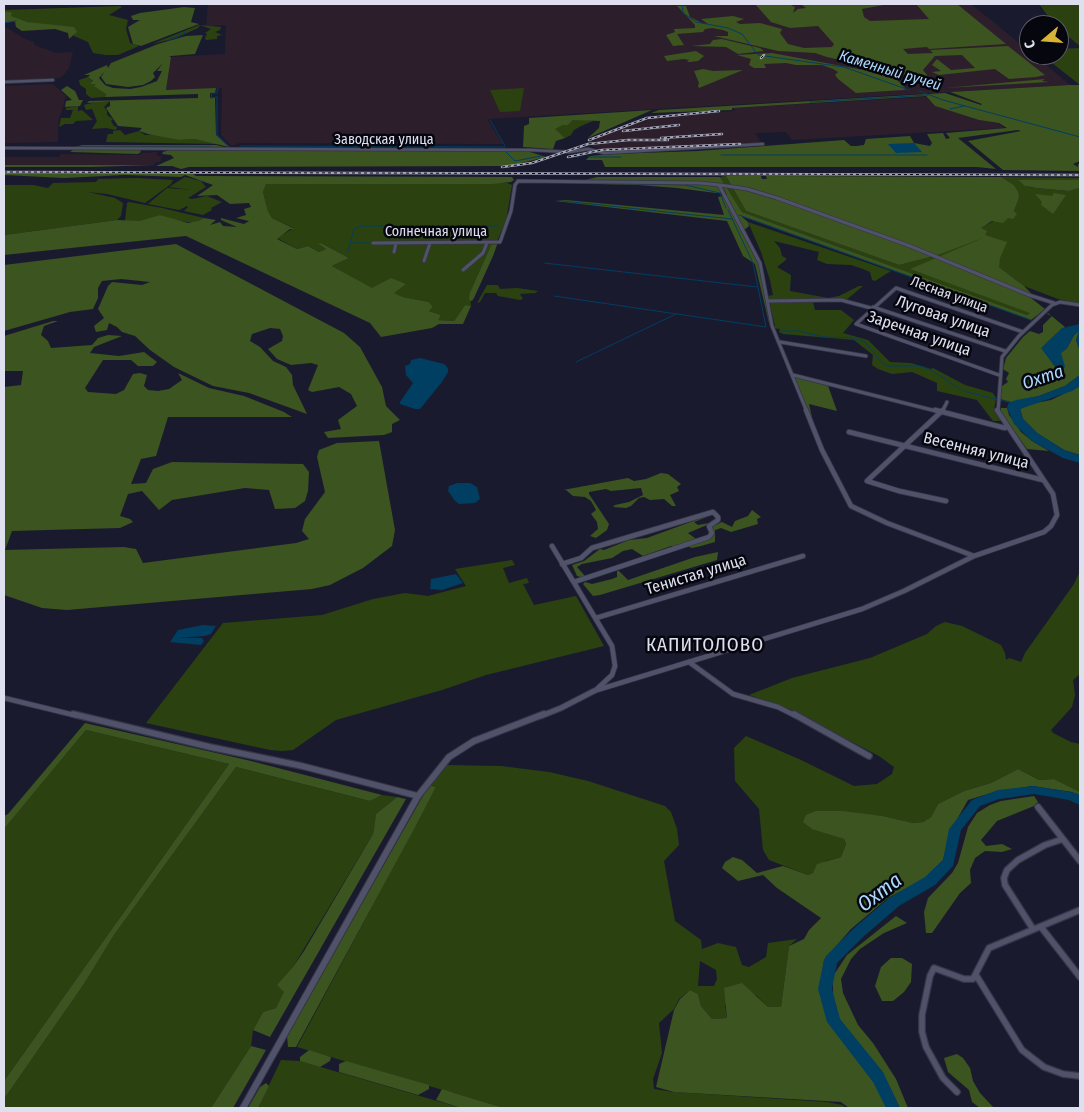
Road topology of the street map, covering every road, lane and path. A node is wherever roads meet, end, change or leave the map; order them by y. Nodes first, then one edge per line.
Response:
1 (53, 80) dead end
2 (4, 82) edge
3 (763, 144) dead end
4 (4, 148) edge
5 (719, 185) junction
6 (373, 243) dead end
7 (396, 243) junction
8 (430, 243) junction
9 (487, 243) junction
10 (394, 252) dead end
11 (424, 261) dead end
12 (464, 270) dead end
13 (768, 301) junction
14 (1055, 303) junction
15 (1080, 305) edge
16 (872, 307) junction
17 (1023, 332) junction
18 (780, 342) junction
19 (1005, 351) junction
20 (866, 356) dead end
21 (793, 375) junction
22 (999, 375) junction
23 (947, 402) dead end
24 (942, 412) junction
25 (1005, 428) dead end
26 (849, 432) dead end
27 (903, 446) junction
28 (1043, 480) junction
29 (946, 501) dead end
30 (552, 546) dead end
31 (803, 556) dead end
32 (974, 556) junction
33 (562, 564) junction
34 (574, 582) junction
35 (596, 618) junction
36 (689, 662) junction
37 (594, 691) junction
38 (4, 698) edge
39 (870, 756) dead end
40 (418, 796) junction
41 (1038, 807) dead end
42 (1063, 839) junction
43 (1080, 860) edge
44 (1080, 910) edge
45 (1041, 927) junction
46 (1033, 929) junction
47 (976, 974) junction
48 (1080, 976) edge
49 (1080, 1076) edge
50 (957, 1092) dead end
51 (242, 1108) edge

1 - 2 street
3 - 4 street, Заводская улица
5 - 9 street, Солнечная улица
5 - 13 street
5 - 14 street
6 - 7 street, Солнечная улица
7 - 8 street, Солнечная улица
7 - 10 street
8 - 9 street, Солнечная улица
8 - 11 street
9 - 12 street
13 - 16 street, Луговая улица
13 - 18 street
14 - 15 street
14 - 17 street
16 - 17 street, Лесная улица
16 - 19 street, Луговая улица
16 - 22 street, Заречная улица
17 - 19 street
18 - 20 street
18 - 21 street
19 - 22 street
21 - 24 street
21 - 32 street
22 - 28 street
23 - 24 street
24 - 25 street
24 - 27 street
26 - 27 street, Весенняя улица
27 - 28 street, Весенняя улица
27 - 29 street
28 - 32 street
30 - 33 street
31 - 35 street, Тенистая улица
32 - 36 street
33 - 34 street
33 - 34 street
34 - 35 street
35 - 37 street
36 - 37 street
36 - 39 street
37 - 40 street
38 - 40 street
40 - 51 street
41 - 42 street
42 - 43 street
42 - 46 street
44 - 45 street
45 - 46 street
45 - 48 street
46 - 47 street
47 - 49 street
47 - 50 street

